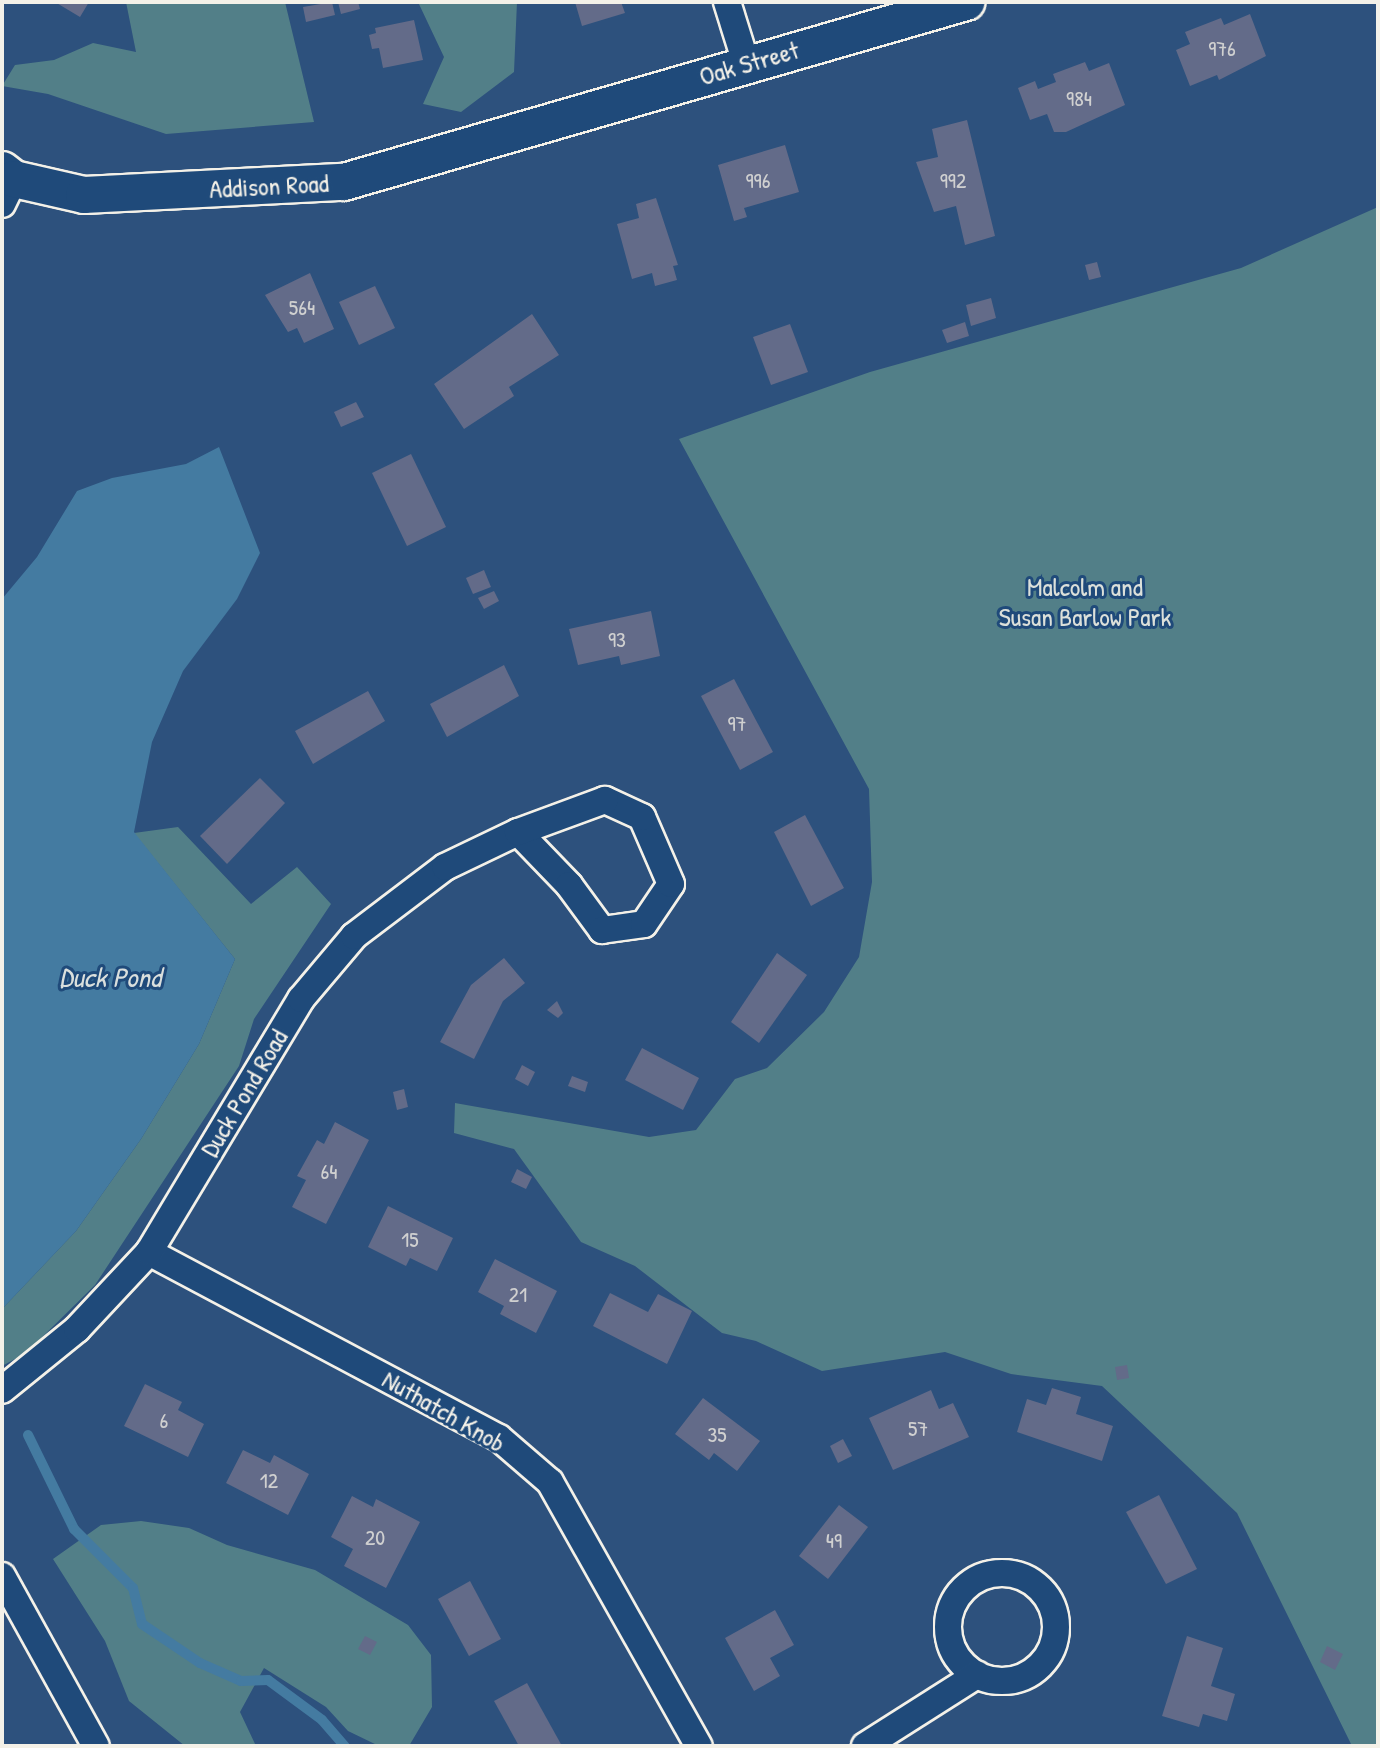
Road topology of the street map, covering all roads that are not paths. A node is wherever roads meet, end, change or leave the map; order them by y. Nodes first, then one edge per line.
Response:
1 (727, 2) edge
2 (966, 2) edge
3 (746, 63) junction
4 (534, 128) joint
5 (6, 185) edge
6 (518, 832) junction
7 (149, 1252) junction
8 (2, 1390) edge
9 (2, 1576) edge
10 (977, 1675) junction
11 (96, 1746) edge
12 (699, 1746) edge
13 (865, 1746) edge

1 - 3 street
2 - 3 main road, Oak Street
3 - 4 main road, Oak Street
4 - 5 main road, Addison Road
6 - 6 street, Duck Pond Road
6 - 7 street, Duck Pond Road
7 - 8 street, Duck Pond Road
7 - 12 street, Nuthatch Knob
9 - 11 street
10 - 10 street
10 - 13 street

